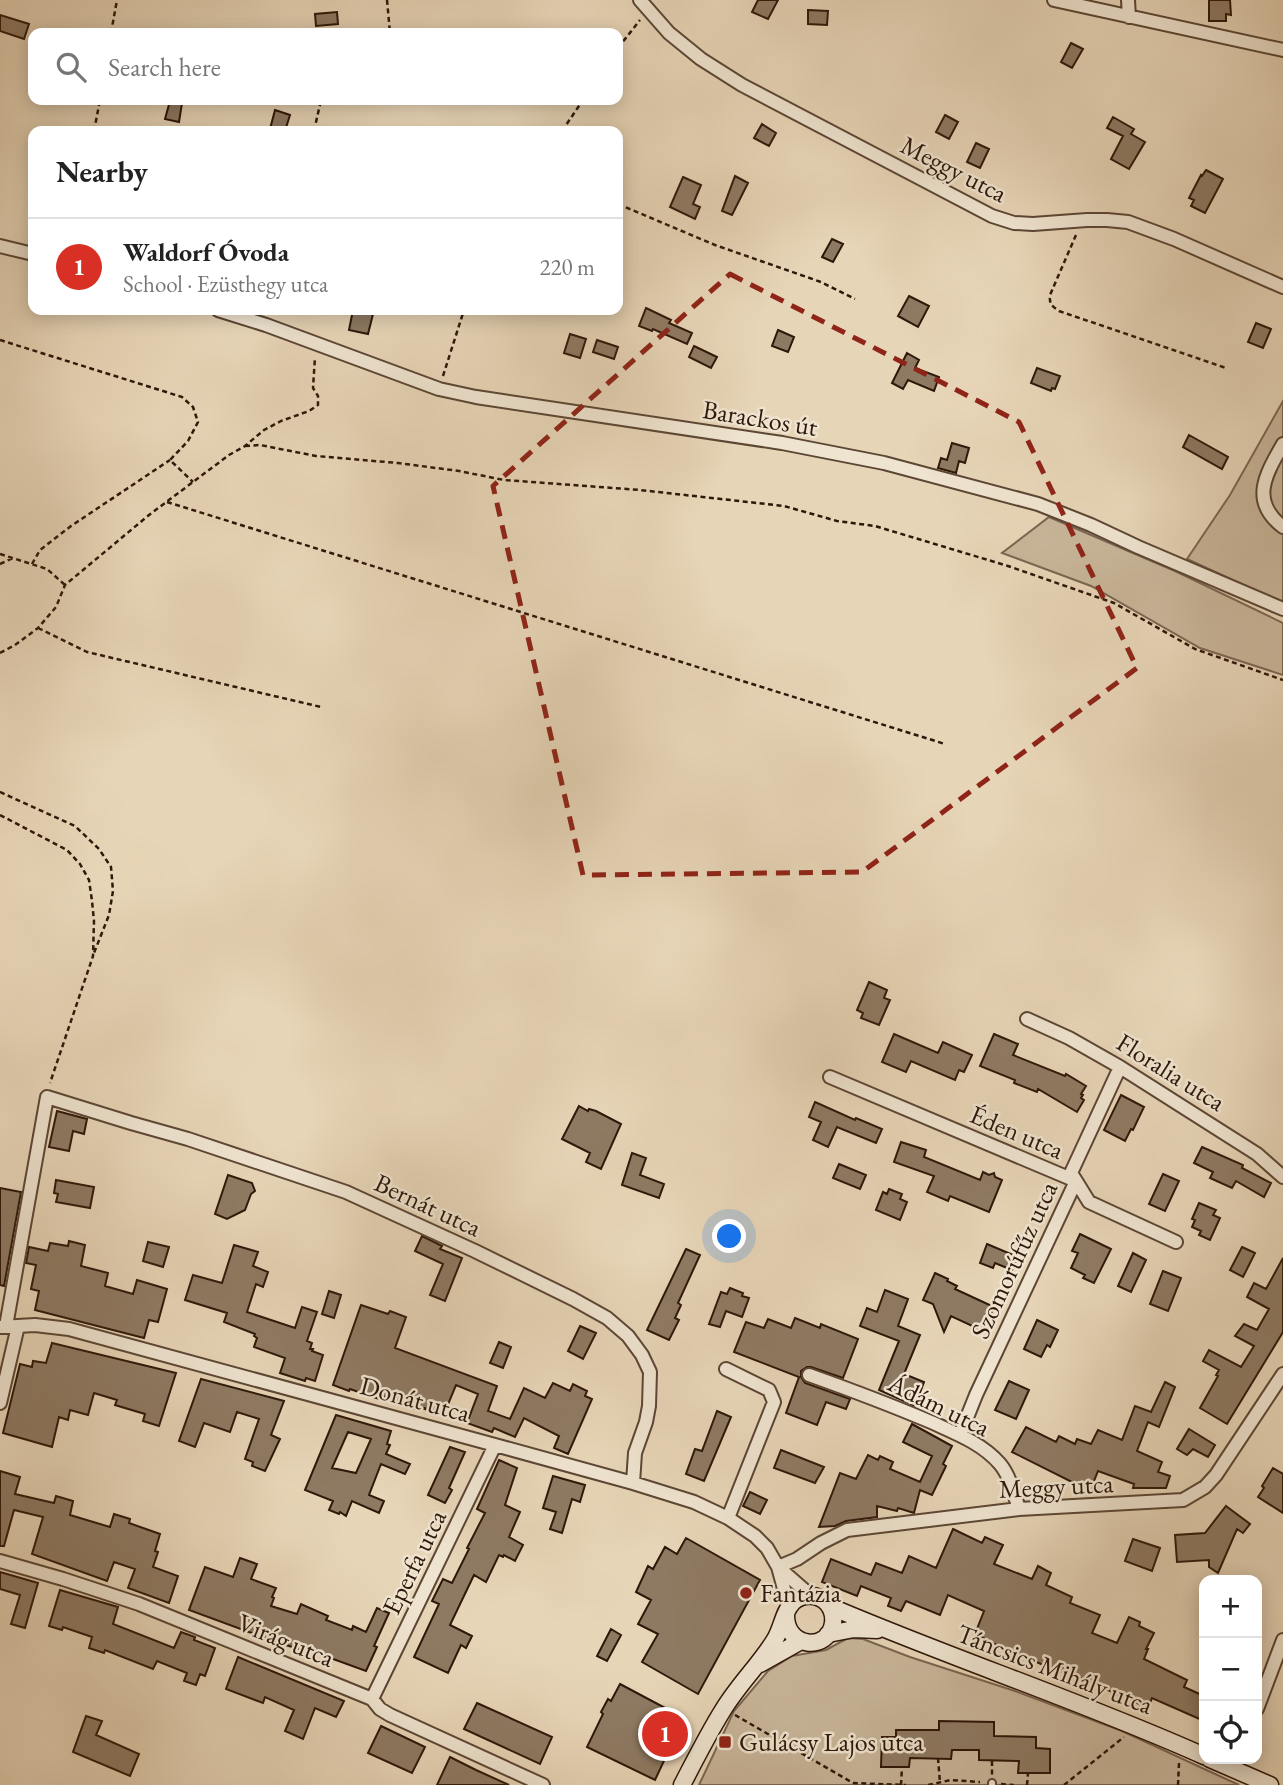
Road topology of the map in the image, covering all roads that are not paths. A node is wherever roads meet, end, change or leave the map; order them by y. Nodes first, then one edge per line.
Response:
1 (1054, 0) edge
2 (1128, 0) edge
3 (644, 5) edge
4 (1129, 17) junction
5 (1283, 50) edge
6 (0, 246) edge
7 (28, 253) edge
8 (1283, 287) edge
9 (234, 315) edge
10 (1283, 444) edge
11 (1283, 527) edge
12 (1283, 609) edge
13 (1027, 1019) dead end
14 (1120, 1066) junction
15 (830, 1077) dead end
16 (1283, 1177) edge
17 (1076, 1181) junction
18 (1176, 1242) dead end
19 (8, 1326) edge
20 (12, 1353) junction
21 (0, 1362) edge
22 (726, 1369) dead end
23 (1283, 1374) edge
24 (809, 1375) dead end
25 (0, 1403) edge
26 (960, 1435) junction
27 (495, 1445) junction
28 (633, 1483) junction
29 (1019, 1509) junction
30 (728, 1518) junction
31 (0, 1561) edge
32 (778, 1567) junction
33 (810, 1595) junction
34 (829, 1606) junction
35 (788, 1611) junction
36 (886, 1630) junction
37 (828, 1634) junction
38 (1283, 1640) edge
39 (801, 1641) junction
40 (754, 1667) junction
41 (372, 1699) junction
42 (1260, 1701) edge
43 (1199, 1754) edge
44 (1235, 1764) edge
45 (543, 1785) edge
46 (682, 1785) edge
47 (1270, 1785) edge

1 - 4 street
2 - 4 street
3 - 8 street, Meggy utca
4 - 5 street
6 - 7 street
9 - 12 street, Barackos út
10 - 11 street
13 - 14 street, Floralia utca
14 - 16 street, Floralia utca
14 - 17 street, Szomorúfűz utca
15 - 17 street, Éden utca
17 - 18 street, Éden utca
17 - 26 street, Szomorúfűz utca
19 - 20 street
19 - 27 street, Donát utca
19 - 28 street, Bernát utca
20 - 21 lane
20 - 25 street
22 - 30 street
23 - 29 street, Meggy utca
24 - 26 street, Ádám utca
26 - 29 street, Ádám utca
27 - 28 street, Donát utca
27 - 41 street, Eperfa utca
28 - 30 street, Donát utca
29 - 32 street, Meggy utca
30 - 32 street, Donát utca
31 - 41 street, Virág utca
32 - 33 street, Donát utca
32 - 35 street, Donát utca
33 - 34 street
33 - 35 street
34 - 36 street, Táncsics Mihály utca
34 - 37 street
35 - 39 street
35 - 40 street
36 - 37 street, Táncsics Mihály utca
36 - 43 street, Táncsics Mihály utca
37 - 39 street
38 - 42 street
39 - 40 street
40 - 46 street
41 - 45 street, Virág utca
44 - 47 street

